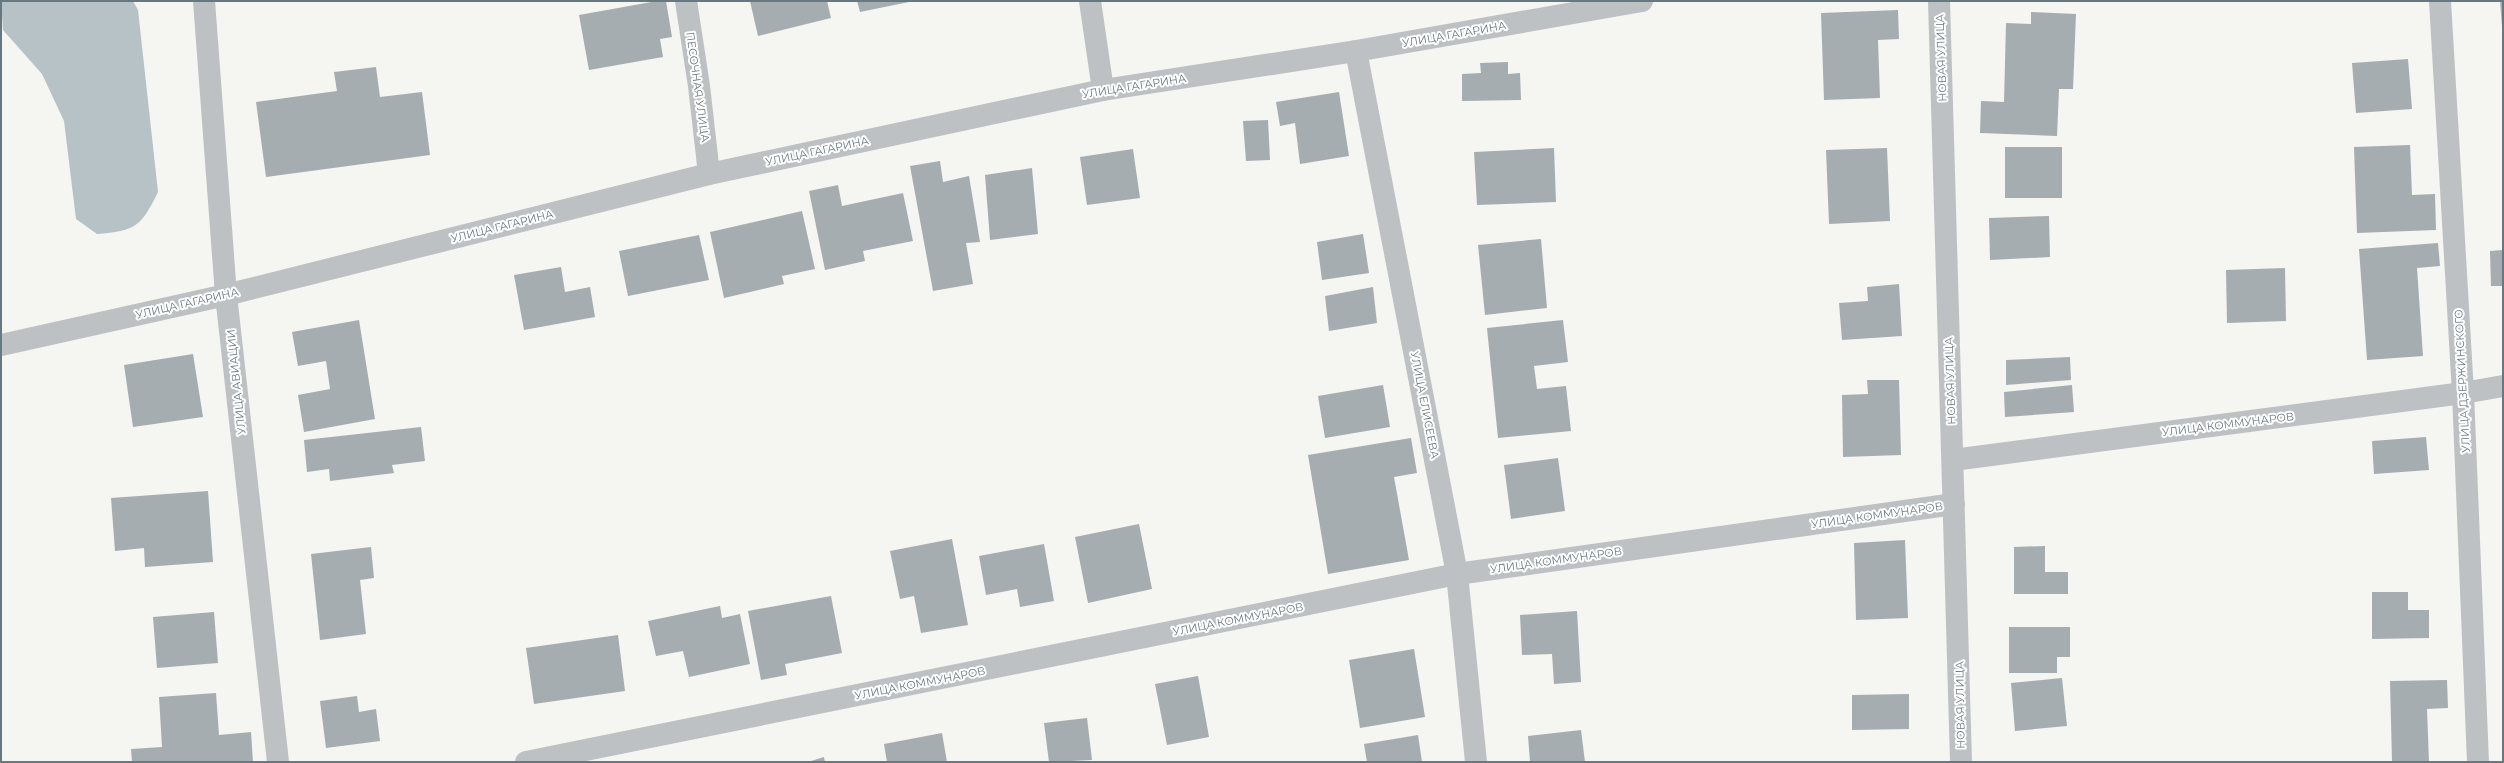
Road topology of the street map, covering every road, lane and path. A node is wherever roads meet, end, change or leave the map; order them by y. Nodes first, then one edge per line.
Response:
1 (204, 1) edge
2 (686, 1) edge
3 (1090, 1) edge
4 (1642, 1) edge
5 (1939, 1) edge
6 (2440, 1) edge
7 (1356, 51) junction
8 (1103, 90) junction
9 (709, 174) junction
10 (226, 295) junction
11 (1, 345) edge
12 (2503, 386) edge
13 (2463, 393) junction
14 (1953, 460) junction
15 (1954, 504) junction
16 (1457, 574) junction
17 (278, 762) edge
18 (526, 762) edge
19 (1476, 762) edge
20 (1961, 762) edge
21 (2478, 762) edge

1 - 10 street, УЛИЦА АВИАЦИИ
2 - 9 street, ПЕСОЧНАЯ УЛИЦА
3 - 8 street
4 - 7 street, УЛИЦА ГАГАРИНА
5 - 14 street, НОВАЯ УЛИЦА
6 - 13 street, УЛИЦА ДЗЕРЖИНСКОГО
7 - 8 street, УЛИЦА ГАГАРИНА
7 - 16 street, УЛИЦА ЕЛИСЕЕВА
8 - 9 street, УЛИЦА ГАГАРИНА
9 - 10 street, УЛИЦА ГАГАРИНА
10 - 11 street, УЛИЦА ГАГАРИНА
10 - 17 street, УЛИЦА АВИАЦИИ
12 - 13 street, УЛИЦА КОММУНАРОВ
13 - 14 street, УЛИЦА КОММУНАРОВ
13 - 21 street, УЛИЦА ДЗЕРЖИНСКОГО
14 - 15 street, НОВАЯ УЛИЦА
15 - 16 street, УЛИЦА КОММУНАРОВ
15 - 20 street, НОВАЯ УЛИЦА
16 - 18 street, УЛИЦА КОММУНАРОВ
16 - 19 street, УЛИЦА ЕЛИСЕЕВА

